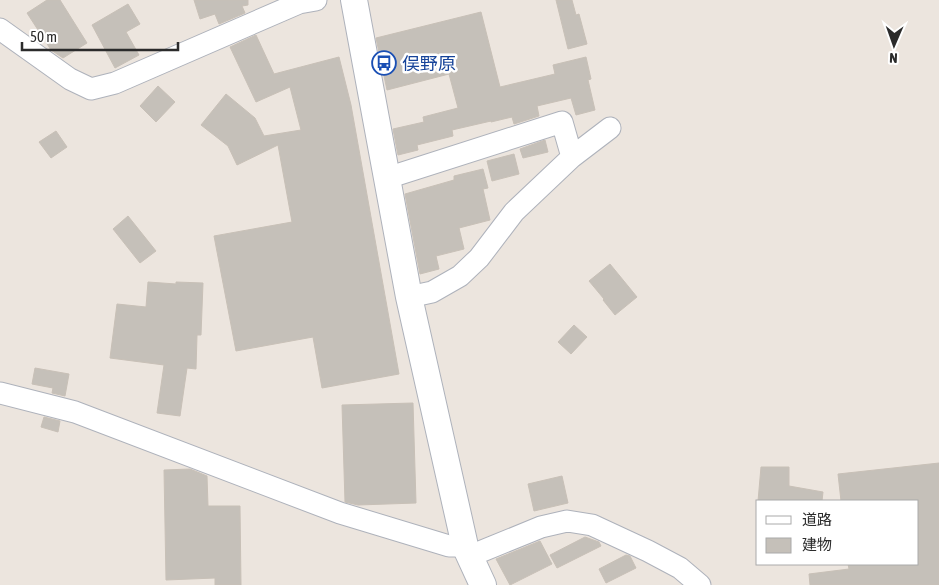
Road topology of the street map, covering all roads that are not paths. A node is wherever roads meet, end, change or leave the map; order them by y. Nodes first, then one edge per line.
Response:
1 (316, 0) edge
2 (354, 0) edge
3 (0, 29) edge
4 (610, 128) dead end
5 (572, 157) junction
6 (387, 178) junction
7 (409, 297) junction
8 (0, 393) edge
9 (468, 551) junction
10 (483, 585) edge
11 (700, 585) edge

1 - 3 street
2 - 6 street
4 - 5 street
5 - 6 street
5 - 7 street
6 - 7 street
7 - 9 street
8 - 9 street
9 - 10 street
9 - 11 street

